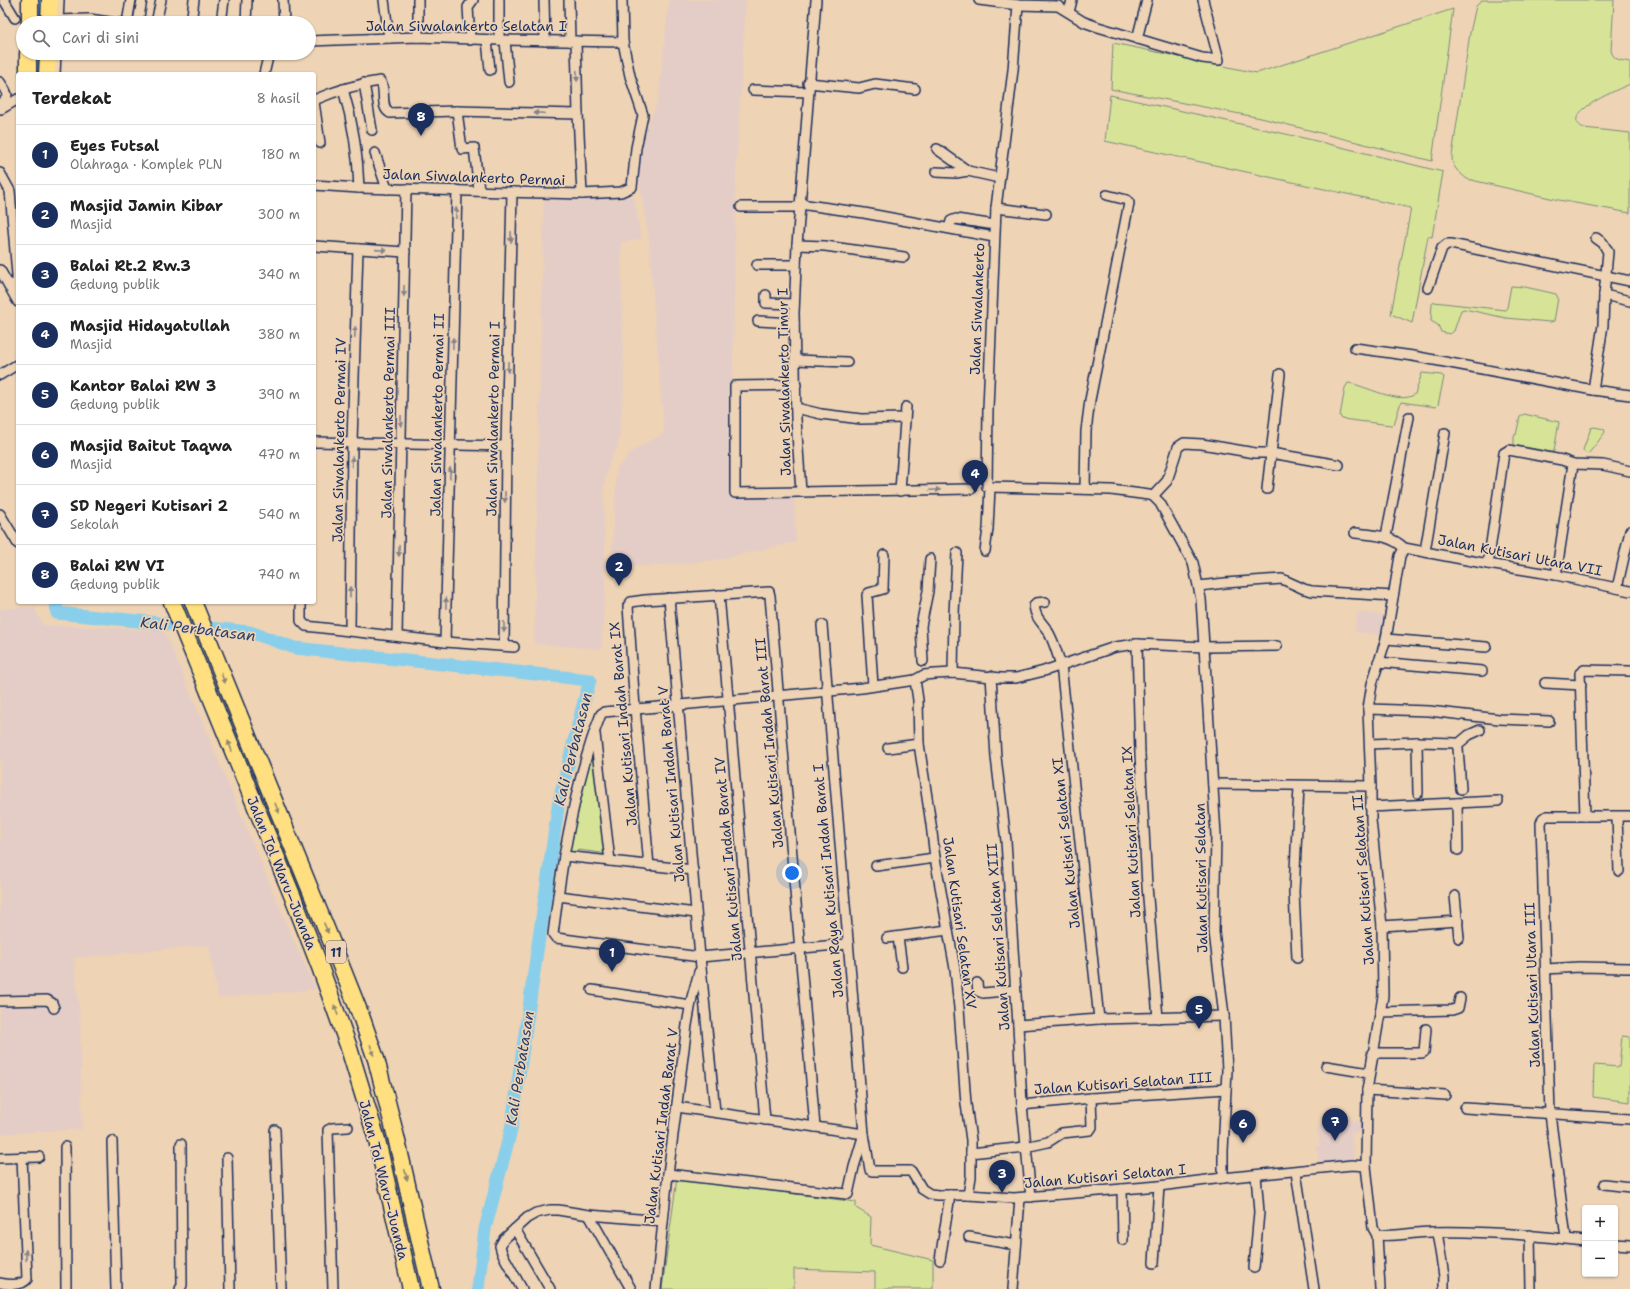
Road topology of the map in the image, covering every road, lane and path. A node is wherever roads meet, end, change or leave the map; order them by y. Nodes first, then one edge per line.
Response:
1 (4, 0) edge
2 (30, 0) edge
3 (50, 0) edge
4 (59, 0) edge
5 (131, 0) edge
6 (142, 0) edge
7 (161, 0) edge
8 (194, 0) edge
9 (224, 0) edge
10 (247, 0) edge
11 (284, 0) edge
12 (384, 0) edge
13 (418, 0) edge
14 (473, 0) edge
15 (499, 0) edge
16 (544, 0) edge
17 (569, 0) edge
18 (622, 0) edge
19 (816, 0) edge
20 (979, 0) edge
21 (1072, 0) edge
22 (1147, 0) edge
23 (1203, 0) edge
24 (1028, 2) edge
25 (1018, 4) junction
26 (107, 12) dead end
27 (1069, 12) junction
28 (18, 16) edge
29 (24, 16) edge
30 (54, 16) edge
31 (56, 16) edge
32 (108, 16) edge
33 (128, 16) edge
34 (139, 16) edge
35 (158, 16) edge
36 (192, 16) edge
37 (222, 16) edge
38 (246, 16) edge
39 (284, 16) edge
40 (418, 37) junction
41 (389, 38) junction
42 (1136, 39) junction
43 (470, 40) junction
44 (487, 40) junction
45 (316, 41) edge
46 (502, 41) junction
47 (545, 41) junction
48 (573, 41) junction
49 (623, 42) junction
50 (28, 60) edge
51 (48, 60) edge
52 (56, 60) edge
53 (267, 60) edge
54 (490, 70) dead end
55 (28, 72) edge
56 (47, 72) edge
57 (55, 72) edge
58 (264, 72) edge
59 (0, 82) edge
60 (509, 82) dead end
61 (364, 83) junction
62 (808, 87) junction
63 (343, 89) junction
64 (753, 90) dead end
65 (915, 90) dead end
66 (16, 100) edge
67 (316, 100) edge
68 (0, 104) edge
69 (0, 110) edge
70 (457, 111) junction
71 (578, 114) junction
72 (316, 115) edge
73 (372, 130) dead end
74 (320, 142) dead end
75 (937, 148) dead end
76 (375, 153) dead end
77 (968, 171) junction
78 (936, 172) dead end
79 (0, 173) edge
80 (999, 178) junction
81 (316, 185) edge
82 (359, 188) junction
83 (387, 189) junction
84 (406, 189) junction
85 (457, 190) junction
86 (479, 190) junction
87 (512, 192) junction
88 (582, 194) junction
89 (1107, 195) dead end
90 (800, 206) junction
91 (740, 207) dead end
92 (996, 208) junction
93 (1046, 214) dead end
94 (995, 225) junction
95 (949, 228) junction
96 (994, 237) junction
97 (1596, 238) dead end
98 (797, 245) junction
99 (316, 246) edge
100 (358, 249) junction
101 (405, 252) junction
102 (16, 254) edge
103 (904, 257) dead end
104 (757, 265) dead end
105 (796, 265) junction
106 (0, 270) edge
107 (1606, 276) junction
108 (1630, 281) edge
109 (8, 283) junction
110 (16, 283) edge
111 (1428, 288) dead end
112 (766, 295) dead end
113 (1604, 295) junction
114 (16, 298) edge
115 (1630, 301) edge
116 (794, 304) junction
117 (758, 321) dead end
118 (794, 323) junction
119 (1355, 348) dead end
120 (795, 360) junction
121 (847, 362) dead end
122 (16, 365) edge
123 (1280, 374) dead end
124 (0, 375) edge
125 (796, 385) junction
126 (1592, 390) junction
127 (1630, 395) edge
128 (906, 407) dead end
129 (796, 408) junction
130 (1409, 417) dead end
131 (904, 418) junction
132 (1445, 433) dead end
133 (316, 442) edge
134 (352, 442) junction
135 (401, 443) junction
136 (450, 445) junction
137 (506, 446) junction
138 (1271, 453) junction
139 (1573, 464) junction
140 (1339, 465) dead end
141 (1630, 471) edge
142 (988, 487) junction
143 (1085, 489) junction
144 (1267, 489) dead end
145 (900, 491) junction
146 (801, 492) junction
147 (1153, 496) junction
148 (0, 514) edge
149 (1630, 531) edge
150 (1355, 533) dead end
151 (1386, 536) junction
152 (16, 541) edge
153 (1404, 548) junction
154 (985, 551) dead end
155 (1425, 551) junction
156 (957, 553) dead end
157 (884, 555) dead end
158 (930, 559) dead end
159 (1488, 564) junction
160 (1556, 575) junction
161 (1199, 586) junction
162 (1617, 588) junction
163 (1630, 591) edge
164 (719, 595) junction
165 (770, 596) joint
166 (1393, 596) junction
167 (670, 598) junction
168 (1046, 602) dead end
169 (173, 604) edge
170 (194, 604) edge
171 (301, 604) edge
172 (822, 625) dead end
173 (350, 631) junction
174 (397, 636) junction
175 (1386, 639) junction
176 (445, 642) junction
177 (1137, 644) junction
178 (504, 646) junction
179 (1277, 646) dead end
180 (514, 647) dead end
181 (1205, 647) junction
182 (1486, 647) dead end
183 (1378, 662) junction
184 (1061, 665) junction
185 (1630, 670) edge
186 (1482, 671) dead end
187 (953, 673) junction
188 (924, 675) junction
189 (990, 676) junction
190 (915, 680) junction
191 (1545, 683) dead end
192 (1581, 685) junction
193 (873, 686) junction
194 (826, 691) junction
195 (779, 695) junction
196 (728, 700) junction
197 (678, 704) junction
198 (635, 708) junction
199 (1368, 709) junction
200 (1549, 721) dead end
201 (595, 730) junction
202 (1480, 730) dead end
203 (1417, 742) junction
204 (918, 744) junction
205 (1370, 744) junction
206 (1457, 745) junction
207 (888, 748) dead end
208 (1213, 784) junction
209 (1299, 786) junction
210 (1371, 786) junction
211 (1462, 789) dead end
212 (1418, 793) dead end
213 (1498, 801) dead end
214 (1457, 803) junction
215 (1370, 807) junction
216 (1585, 816) junction
217 (1630, 816) edge
218 (1617, 817) junction
219 (1458, 850) dead end
220 (564, 856) junction
221 (935, 858) junction
222 (610, 861) junction
223 (650, 866) junction
224 (876, 866) dead end
225 (692, 870) junction
226 (1619, 870) dead end
227 (558, 896) junction
228 (1455, 896) dead end
229 (696, 913) junction
230 (1458, 921) junction
231 (1382, 926) junction
232 (948, 930) junction
233 (898, 937) junction
234 (887, 938) dead end
235 (1458, 938) dead end
236 (848, 944) junction
237 (800, 949) junction
238 (750, 953) junction
239 (700, 957) junction
240 (1297, 958) dead end
241 (701, 967) junction
242 (902, 967) dead end
243 (1630, 968) edge
244 (1546, 969) junction
245 (977, 983) dead end
246 (592, 990) dead end
247 (1015, 990) junction
248 (1460, 998) dead end
249 (0, 1001) edge
250 (690, 1005) junction
251 (54, 1008) dead end
252 (1380, 1012) junction
253 (1224, 1016) junction
254 (1100, 1018) junction
255 (1158, 1018) junction
256 (1018, 1025) junction
257 (1426, 1029) dead end
258 (1372, 1054) junction
259 (1326, 1066) dead end
260 (1369, 1074) junction
261 (1226, 1089) junction
262 (1367, 1090) junction
263 (1445, 1095) dead end
264 (1091, 1098) junction
265 (1022, 1105) junction
266 (677, 1107) junction
267 (1466, 1108) dead end
268 (715, 1112) junction
269 (1550, 1114) junction
270 (1630, 1118) edge
271 (765, 1120) junction
272 (348, 1127) dead end
273 (815, 1127) junction
274 (275, 1130) dead end
275 (864, 1134) junction
276 (112, 1141) dead end
277 (181, 1144) dead end
278 (65, 1147) dead end
279 (1025, 1147) junction
280 (971, 1153) junction
281 (22, 1157) junction
282 (39, 1157) dead end
283 (0, 1158) edge
284 (227, 1158) dead end
285 (1366, 1166) junction
286 (1296, 1172) junction
287 (668, 1174) junction
288 (1256, 1175) junction
289 (1223, 1178) junction
290 (1604, 1184) dead end
291 (1158, 1186) junction
292 (1630, 1187) edge
293 (1122, 1189) junction
294 (950, 1195) junction
295 (968, 1195) junction
296 (1031, 1196) junction
297 (1020, 1198) junction
298 (589, 1215) junction
299 (663, 1221) junction
300 (515, 1229) junction
301 (1437, 1232) junction
302 (1377, 1235) junction
303 (1530, 1235) junction
304 (969, 1237) dead end
305 (1566, 1238) junction
306 (1123, 1240) dead end
307 (1582, 1241) edge
308 (1618, 1244) edge
309 (1016, 1245) junction
310 (1630, 1245) edge
311 (940, 1260) dead end
312 (1154, 1263) dead end
313 (1254, 1268) dead end
314 (3, 1286) edge
315 (15, 1287) edge
316 (183, 1288) edge
317 (66, 1289) edge
318 (116, 1289) edge
319 (230, 1289) edge
320 (281, 1289) edge
321 (333, 1289) edge
322 (411, 1289) edge
323 (431, 1289) edge
324 (522, 1289) edge
325 (550, 1289) edge
326 (631, 1289) edge
327 (656, 1289) edge
328 (1013, 1289) edge
329 (1314, 1289) edge
330 (1380, 1289) edge
331 (1444, 1289) edge
332 (1531, 1289) edge

1 - 28 street
2 - 29 highway
3 - 30 highway
4 - 31 street
5 - 33 street
6 - 34 street
7 - 35 street
8 - 36 street
9 - 37 street
10 - 38 street
11 - 39 street
12 - 41 street
13 - 40 street
14 - 43 street
15 - 46 street
16 - 47 street
17 - 48 street
18 - 49 street
19 - 62 street, Jalan Siwalankerto Timur I
20 - 25 street
21 - 27 street
22 - 42 street
23 - 42 street
24 - 25 street
24 - 27 street
25 - 80 street, Jalan Siwalankerto
26 - 32 street
27 - 42 street
40 - 41 street, Jalan Siwalankerto Selatan I
40 - 43 street, Jalan Siwalankerto Selatan I
41 - 45 street, Jalan Siwalankerto Selatan I
43 - 44 street, Jalan Siwalankerto Selatan I
44 - 46 street, Jalan Siwalankerto Selatan I
44 - 54 street
46 - 47 street, Jalan Siwalankerto Selatan I
46 - 60 street
47 - 48 street, Jalan Siwalankerto Selatan I
48 - 49 street, Jalan Siwalankerto Selatan I
48 -> 71 street
49 - 88 street, Jalan Siwalankerto Permai
50 - 55 highway
51 - 56 highway
52 - 57 street
53 - 58 street
59 - 68 street
61 - 63 street
61 - 70 street
61 - 73 street
62 - 64 street
62 - 65 street
62 - 90 street, Jalan Siwalankerto Timur I
63 - 67 street
63 - 82 street
66 - 69 street
71 -> 70 street
70 - 86 street
71 - 88 street
72 - 74 street
75 - 77 street
76 - 83 street
77 - 78 street
77 - 80 street
79 - 102 street
80 - 92 street, Jalan Siwalankerto
81 - 82 street, Jalan Siwalankerto Permai
82 - 83 street, Jalan Siwalankerto Permai
83 - 84 street, Jalan Siwalankerto Permai
84 - 85 street, Jalan Siwalankerto Permai
84 - 101 street, Jalan Siwalankerto Permai III
85 - 86 street, Jalan Siwalankerto Permai
136 -> 85 street, Jalan Siwalankerto Permai II
86 - 87 street, Jalan Siwalankerto Permai
87 - 88 street, Jalan Siwalankerto Permai
87 -> 137 street, Jalan Siwalankerto Permai I
89 - 143 street
90 - 91 street
90 - 95 street
90 - 98 street, Jalan Siwalankerto Timur I
92 - 93 street
92 - 94 street, Jalan Siwalankerto
94 - 95 street
94 - 96 street, Jalan Siwalankerto
95 - 96 street
96 - 142 street, Jalan Siwalankerto
97 - 107 street
98 - 103 street
98 - 105 street, Jalan Siwalankerto Timur I
99 - 100 street
100 -> 101 street
134 -> 100 street, Jalan Siwalankerto Permai IV
101 -> 135 street, Jalan Siwalankerto Permai III
104 - 105 street
105 - 116 street, Jalan Siwalankerto Timur I
106 - 109 street
107 - 108 street
107 - 111 street
107 - 113 street
109 - 110 street
109 - 114 street
112 - 116 street
113 - 115 street
113 - 126 street
116 - 118 street, Jalan Siwalankerto Timur I
117 - 118 street
118 - 120 street, Jalan Siwalankerto Timur I
119 - 126 street
120 - 121 street
120 - 125 street, Jalan Siwalankerto Timur I
122 - 124 street
123 - 138 street
125 - 129 street, Jalan Siwalankerto Timur I
125 - 146 street
126 - 127 street
128 - 131 street
129 - 131 street
129 - 146 street, Jalan Siwalankerto Timur I
130 - 151 street
131 - 145 street
132 - 155 street
133 - 134 street
134 - 135 street
173 -> 134 street, Jalan Siwalankerto Permai IV
135 - 136 street
135 -> 174 street, Jalan Siwalankerto Permai III
136 - 137 street
176 -> 136 street, Jalan Siwalankerto Permai II
137 -> 178 street, Jalan Siwalankerto Permai I
138 - 140 street
138 - 144 street
138 - 147 street
139 - 141 street
139 - 159 street
139 - 160 street
142 - 143 street
145 -> 142 street, Jalan Siwalankerto Timur I
142 - 154 street, Jalan Siwalankerto
143 - 147 street
145 - 146 street, Jalan Siwalankerto Timur I
147 - 161 street, Jalan Kutisari Selatan
148 - 152 street
149 - 162 street
150 - 151 street
151 - 153 street
153 - 155 street, Jalan Kutisari Utara VII
153 - 166 street, Jalan Kutisari Selatan II
155 - 159 street, Jalan Kutisari Utara VII
156 - 187 street
157 - 193 street
158 - 188 street
159 - 160 street, Jalan Kutisari Utara VII
160 - 162 street, Jalan Kutisari Utara VII
161 - 166 street
161 - 181 street, Jalan Kutisari Selatan
162 - 163 street, Jalan Kutisari Utara VII
164 - 165 street, Jalan Kutisari Indah Barat IX
164 - 167 street, Jalan Kutisari Indah Barat IX
164 - 196 street, Jalan Kutisari Indah Barat IV
165 - 195 street, Jalan Kutisari Indah Barat III
166 - 175 street, Jalan Kutisari Selatan II
167 - 197 street, Jalan Kutisari Indah Barat V
167 - 198 street, Jalan Kutisari Indah Barat IX
168 - 184 street, Jalan Kutisari Selatan XI
322 -> 169 highway, Jalan Tol Waru–Juanda / 11
170 -> 323 highway, Jalan Tol Waru–Juanda / 11
171 - 173 street
172 - 194 street, Jalan Raya Kutisari Indah Barat I
173 - 174 street
174 - 176 street
175 - 182 street
175 - 183 street, Jalan Kutisari Selatan II
176 - 178 street
177 - 181 street
177 - 184 street
177 - 255 street, Jalan Kutisari Selatan IX
178 - 180 street
179 - 181 street
181 - 208 street, Jalan Kutisari Selatan
183 - 186 street
183 - 199 street, Jalan Kutisari Selatan II
184 - 189 street
184 - 254 street, Jalan Kutisari Selatan XI
185 - 192 street
187 - 188 street
187 - 189 street
188 - 190 street
189 - 247 street, Jalan Kutisari Selatan XIII
190 - 193 street
190 - 204 street, Jalan Kutisari Selatan XV
191 - 192 street
192 - 216 street
193 - 194 street
194 - 195 street
194 - 236 street, Jalan Raya Kutisari Indah Barat I
195 - 196 street
195 - 237 street, Jalan Kutisari Indah Barat III
196 - 197 street
196 - 238 street, Jalan Kutisari Indah Barat IV
197 - 198 street
197 - 225 street, Jalan Kutisari Indah Barat V
198 - 201 street
198 - 223 street, Jalan Kutisari Indah Barat IX
199 - 200 street
199 - 205 street, Jalan Kutisari Selatan II
201 - 220 street
201 - 222 street
202 - 206 street
203 - 205 street
203 - 206 street
203 - 212 street
204 - 207 street
204 - 221 street, Jalan Kutisari Selatan XV
205 - 210 street, Jalan Kutisari Selatan II
206 - 211 street
208 - 209 street
208 - 253 street, Jalan Kutisari Selatan
209 - 210 street
209 - 240 street
210 - 215 street, Jalan Kutisari Selatan II
213 - 214 street
214 - 215 street
214 - 219 street
215 - 231 street, Jalan Kutisari Selatan II
216 - 218 street, Jalan Kutisari Utara III
216 - 244 street, Jalan Kutisari Utara III
217 - 218 street, Jalan Kutisari Utara III
218 - 226 street
220 - 222 street
220 - 227 street
221 - 224 street
221 - 232 street, Jalan Kutisari Selatan XV
222 - 223 street
223 - 225 street
225 - 229 street, Jalan Kutisari Indah Barat V
227 - 229 street
227 - 239 street
228 - 230 street
229 - 239 street, Jalan Kutisari Indah Barat V
230 - 231 street
230 - 235 street
231 - 252 street, Jalan Kutisari Selatan II
232 - 233 street
232 - 280 street, Jalan Kutisari Selatan XV
233 - 234 street
233 - 242 street
236 - 237 street
236 - 275 street, Jalan Raya Kutisari Indah Barat I
237 - 238 street
237 - 273 street, Jalan Kutisari Indah Barat III
238 - 239 street
238 - 271 street, Jalan Kutisari Indah Barat IV
239 - 241 street, Jalan Kutisari Indah Barat V
241 - 250 street, Jalan Kutisari Indah Barat V
241 - 268 street, Jalan Kutisari Indah Barat V
243 - 244 street
244 - 269 street, Jalan Kutisari Utara III
245 - 247 street
246 - 250 street
247 - 256 street, Jalan Kutisari Selatan XIII
248 - 252 street
249 - 251 street
250 - 266 street, Jalan Kutisari Indah Barat V
252 - 258 street, Jalan Kutisari Selatan II
253 - 255 street
253 - 261 street, Jalan Kutisari Selatan
254 - 255 street
254 - 256 street
256 - 265 street, Jalan Kutisari Selatan XIII
257 - 258 street
258 - 260 street, Jalan Kutisari Selatan II
259 - 260 street
260 - 262 street, Jalan Kutisari Selatan II
261 - 264 street, Jalan Kutisari Selatan III
261 - 289 street, Jalan Kutisari Selatan
262 - 263 street
262 - 285 street, Jalan Kutisari Selatan II
264 - 265 street, Jalan Kutisari Selatan III
264 - 279 street
265 - 279 street, Jalan Kutisari Selatan XIII
266 - 268 street
266 - 287 street, Jalan Kutisari Indah Barat V
267 - 269 street
268 - 271 street
269 - 270 street
269 - 305 street, Jalan Kutisari Utara III
271 - 273 street
272 - 321 street
273 - 275 street
274 - 320 street
275 - 287 street
275 - 294 street, Jalan Kutisari Selatan I
276 - 318 street
277 - 316 street
278 - 317 street
279 - 280 street
279 - 296 street, Jalan Kutisari Selatan XIII
280 - 295 street, Jalan Kutisari Selatan XV
281 - 282 street
281 - 283 street
315 -> 281 street
284 - 319 street
285 - 286 street
285 - 302 street
286 - 288 street
286 - 329 street
287 - 299 street, Jalan Kutisari Indah Barat V
288 - 289 street
288 - 313 street
289 - 291 street, Jalan Kutisari Selatan I
290 - 292 street
291 - 293 street, Jalan Kutisari Selatan I
291 - 312 street
293 - 296 street, Jalan Kutisari Selatan I
293 - 306 street
294 - 295 street, Jalan Kutisari Selatan I
294 - 311 street
295 - 297 street, Jalan Kutisari Selatan I
296 - 297 street, Jalan Kutisari Selatan I
297 - 309 street
298 - 299 street
298 - 300 street
298 - 326 street
299 - 327 street, Jalan Kutisari Indah Barat V
300 - 324 street
300 - 325 street
301 - 302 street
301 - 303 street
301 - 331 street
302 - 330 street
303 - 305 street
303 - 332 street
304 - 309 street
305 - 307 street
308 - 310 street
309 - 328 street
314 - 315 street

